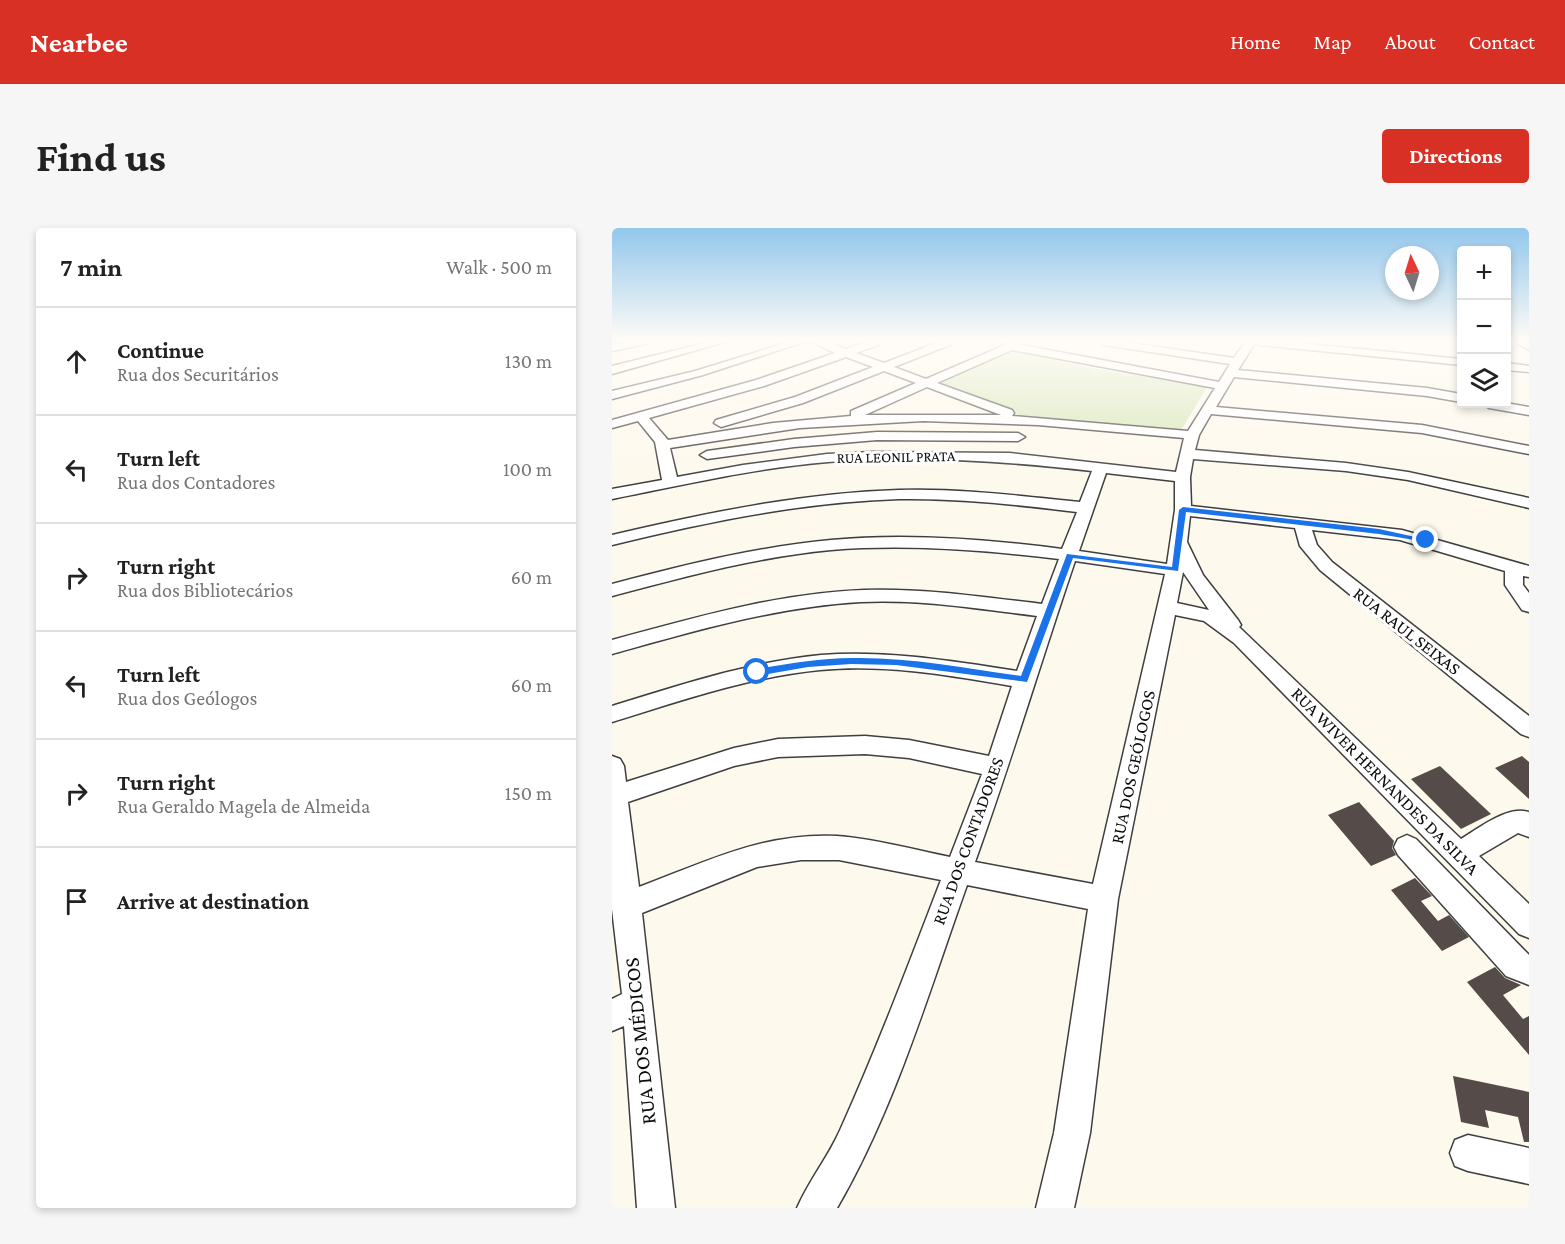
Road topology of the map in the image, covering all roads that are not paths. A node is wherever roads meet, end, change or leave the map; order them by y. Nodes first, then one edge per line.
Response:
1 (640, 388) edge
2 (743, 388) edge
3 (831, 388) edge
4 (914, 388) edge
5 (942, 388) edge
6 (1221, 388) edge
7 (1403, 388) edge
8 (612, 395) edge
9 (1457, 397) edge
10 (799, 400) junction
11 (1511, 408) edge
12 (1206, 410) junction
13 (1529, 411) edge
14 (641, 416) junction
15 (841, 420) junction
16 (1025, 420) junction
17 (612, 424) edge
18 (1018, 437) junction
19 (662, 443) junction
20 (1529, 450) edge
21 (707, 455) dead end
22 (1187, 455) junction
23 (1010, 457) junction
24 (1101, 466) junction
25 (670, 482) junction
26 (612, 494) edge
27 (1529, 502) edge
28 (1087, 508) junction
29 (1183, 510) junction
30 (1302, 523) junction
31 (612, 540) edge
32 (1178, 540) junction
33 (1070, 556) junction
34 (1175, 570) junction
35 (1522, 570) edge
36 (612, 590) edge
37 (1529, 606) edge
38 (1167, 607) junction
39 (1050, 611) junction
40 (1241, 638) junction
41 (612, 647) edge
42 (1024, 680) junction
43 (612, 714) edge
44 (1529, 728) edge
45 (997, 767) junction
46 (613, 786) edge
47 (1529, 826) edge
48 (1407, 847) dead end
49 (1459, 854) junction
50 (957, 871) junction
51 (1104, 899) junction
52 (626, 906) junction
53 (1529, 924) edge
54 (1529, 970) edge
55 (625, 1009) edge
56 (1468, 1153) dead end
57 (1529, 1166) edge
58 (656, 1208) edge
59 (816, 1208) edge
60 (1055, 1208) edge

1 - 8 street
2 - 14 street
3 - 10 street
4 - 15 street
5 - 16 street
6 - 12 street
7 - 9 street
10 - 15 street
10 - 19 street
11 - 13 street
12 - 20 street
12 - 22 street
14 - 17 street
14 - 19 street
15 - 16 street
15 - 19 street
16 - 18 street
16 - 22 street
18 - 21 street
18 - 23 street
19 - 25 street
22 - 24 street, RUA LEONIL PRATA
22 - 27 street
22 - 29 street, RUA DOS GEÓLOGOS
23 - 24 street, RUA LEONIL PRATA
23 - 25 street, RUA LEONIL PRATA
24 - 28 street, RUA DOS CONTADORES
25 - 26 street, RUA LEONIL PRATA
28 - 31 street
28 - 33 street, RUA DOS CONTADORES
29 - 30 street
29 - 32 street, RUA DOS GEÓLOGOS
30 - 35 street
30 - 44 street, RUA RAUL SEIXAS
32 - 34 street, RUA DOS GEÓLOGOS
32 - 40 street, RUA WIVER HERNANDES DA SILVA
33 - 34 street
33 - 36 street
33 - 39 street, RUA DOS CONTADORES
34 - 38 street, RUA DOS GEÓLOGOS
35 - 37 street
38 - 40 street, RUA WIVER HERNANDES DA SILVA
38 - 51 street, RUA DOS GEÓLOGOS
39 - 41 street
39 - 42 street, RUA DOS CONTADORES
40 - 49 street, RUA WIVER HERNANDES DA SILVA
42 - 43 street
42 - 45 street, RUA DOS CONTADORES
45 - 46 street
45 - 50 street, RUA DOS CONTADORES
46 - 52 street, RUA DOS MÉDICOS
47 - 49 street
48 - 54 street
49 - 53 street, RUA WIVER HERNANDES DA SILVA
50 - 51 street
50 - 52 street
50 - 59 street, RUA DOS CONTADORES
51 - 60 street, RUA DOS GEÓLOGOS
52 - 55 street, RUA DOS MÉDICOS
55 - 58 street, RUA DOS MÉDICOS
56 - 57 street

